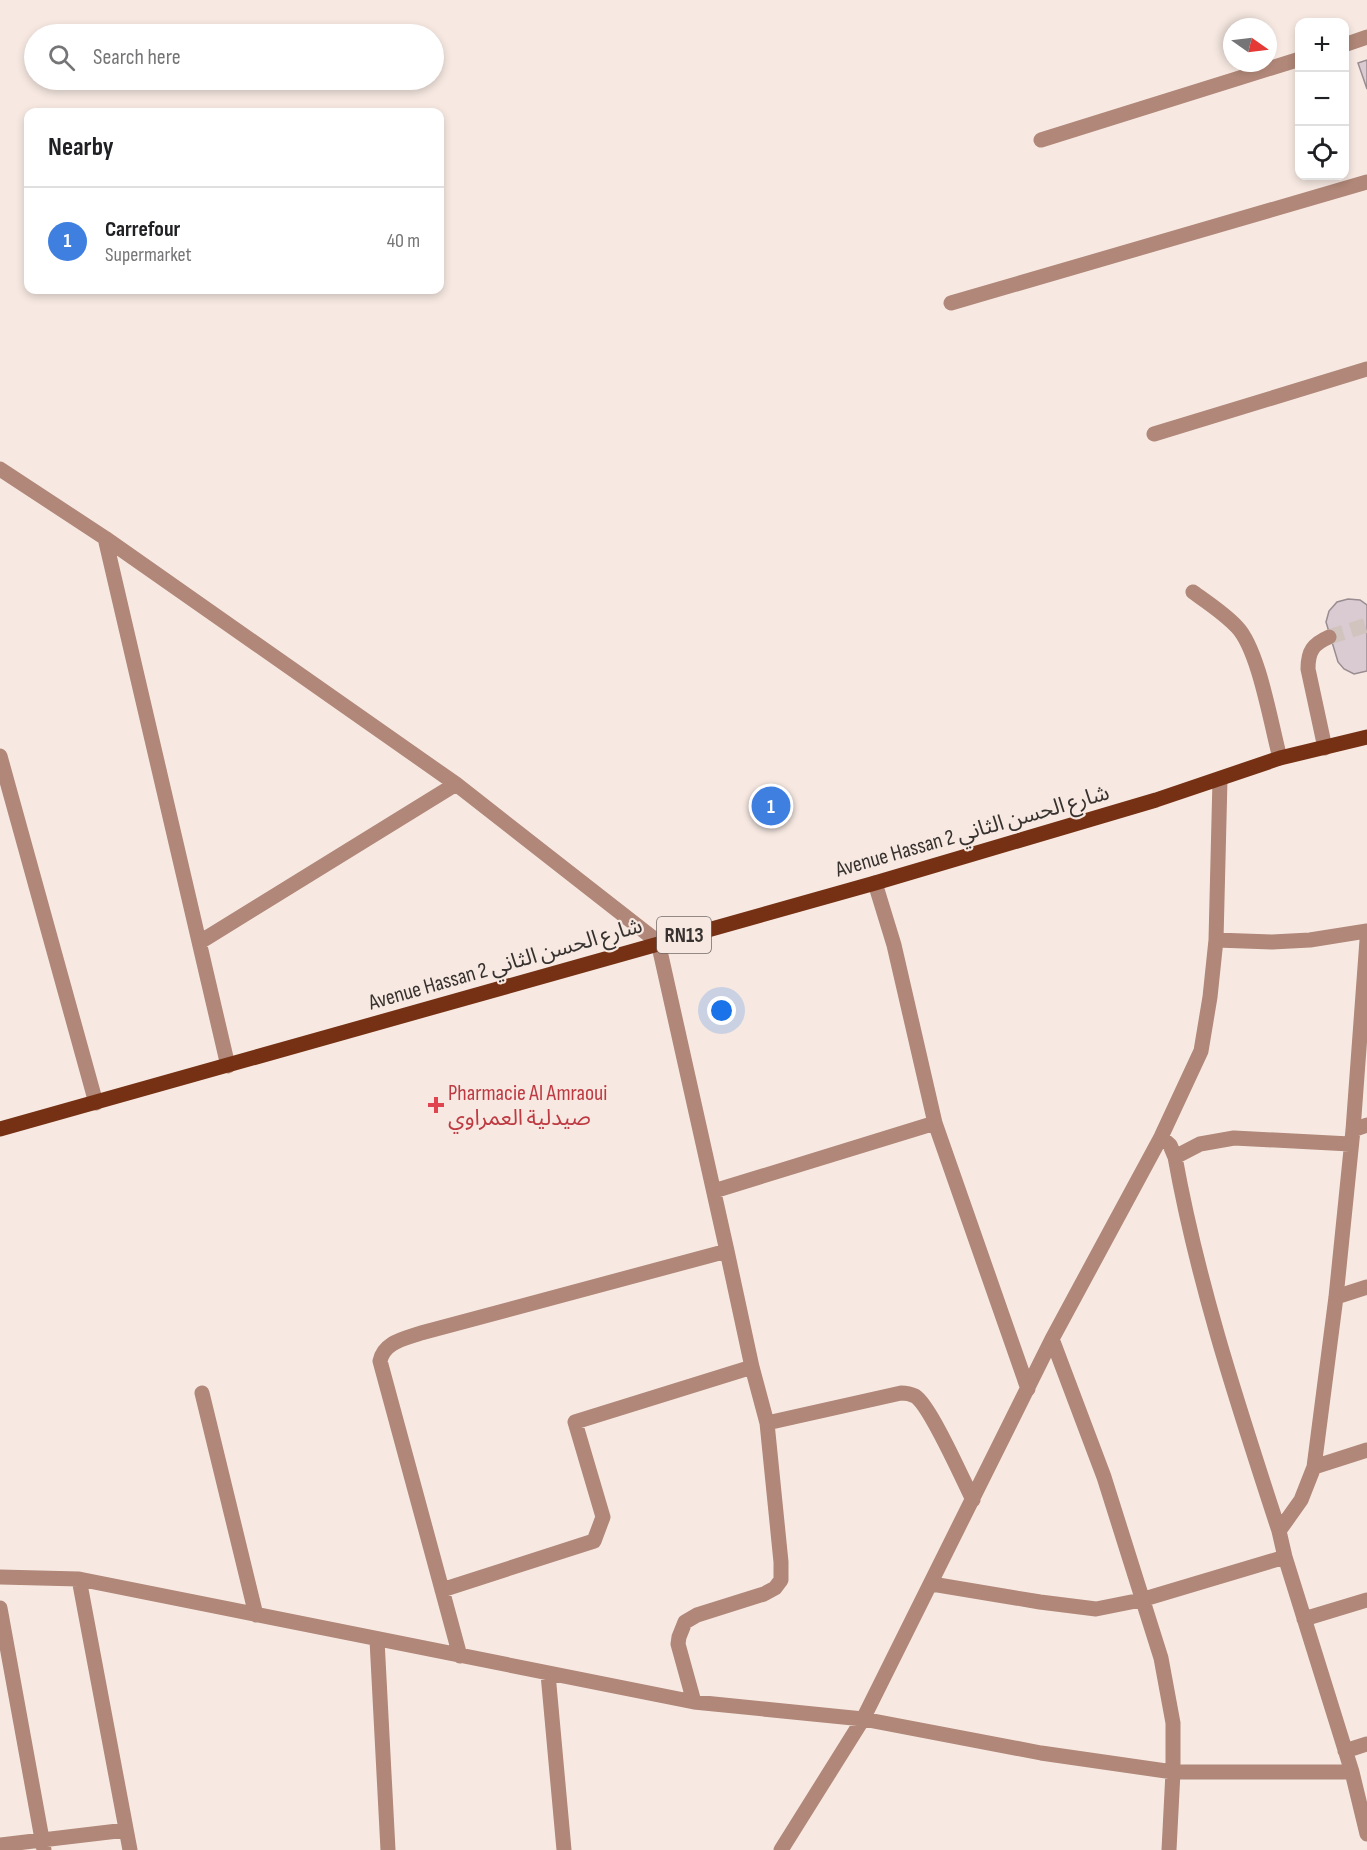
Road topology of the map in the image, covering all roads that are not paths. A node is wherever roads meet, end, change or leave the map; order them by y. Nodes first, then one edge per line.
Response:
1 (1367, 38) edge
2 (1349, 43) edge
3 (1295, 60) edge
4 (1041, 140) dead end
5 (1367, 182) edge
6 (951, 303) dead end
7 (1367, 369) edge
8 (1154, 434) dead end
9 (1, 473) edge
10 (105, 538) junction
11 (1193, 592) dead end
12 (1329, 637) tunnel mouth
13 (1367, 738) edge
14 (1325, 748) junction
15 (0, 756) edge
16 (1280, 758) junction
17 (1220, 779) junction
18 (456, 784) junction
19 (875, 883) junction
20 (1367, 931) edge
21 (1216, 940) junction
22 (1367, 940) edge
23 (200, 942) junction
24 (658, 942) junction
25 (228, 1066) junction
26 (96, 1103) junction
27 (935, 1123) junction
28 (0, 1129) edge
29 (1356, 1133) edge
30 (1161, 1137) junction
31 (1175, 1157) junction
32 (714, 1191) junction
33 (728, 1251) junction
34 (1367, 1287) edge
35 (1336, 1297) junction
36 (1052, 1340) junction
37 (752, 1367) junction
38 (1028, 1389) junction
39 (202, 1394) dead end
40 (767, 1423) junction
41 (1367, 1450) edge
42 (1314, 1467) junction
43 (973, 1500) junction
44 (1279, 1531) junction
45 (1285, 1557) junction
46 (0, 1577) edge
47 (79, 1579) junction
48 (932, 1584) junction
49 (442, 1590) junction
50 (1141, 1600) junction
51 (1367, 1600) edge
52 (0, 1608) edge
53 (255, 1615) junction
54 (1304, 1619) junction
55 (377, 1640) junction
56 (460, 1656) junction
57 (548, 1674) junction
58 (694, 1702) junction
59 (863, 1719) junction
60 (1367, 1744) edge
61 (1345, 1751) junction
62 (1173, 1772) junction
63 (1352, 1772) junction
64 (126, 1830) junction
65 (1367, 1834) edge
66 (0, 1845) edge
67 (44, 1845) edge
68 (129, 1850) edge
69 (388, 1850) edge
70 (564, 1850) edge
71 (781, 1850) edge
72 (1169, 1850) edge

1 - 2 street
3 - 4 street
5 - 6 street
7 - 8 street
9 - 10 street
10 - 18 street
10 - 23 street
11 - 16 street
12 - 14 street
13 - 14 main road, Avenue Hassan 2 شارع الحسن الثاني / RN13
14 - 16 main road, Avenue Hassan 2 شارع الحسن الثاني / RN13
15 - 26 street
16 - 17 main road, Avenue Hassan 2 شارع الحسن الثاني / RN13
17 - 19 main road, Avenue Hassan 2 شارع الحسن الثاني / RN13
17 - 21 street
18 - 23 street
18 - 24 street
19 - 24 main road, Avenue Hassan 2 شارع الحسن الثاني / RN13
19 - 27 street
20 - 21 street
21 - 30 street
22 - 29 street
23 - 25 street
24 - 25 main road, Avenue Hassan 2 شارع الحسن الثاني / RN13
24 - 32 street
25 - 26 main road, Avenue Hassan 2 شارع الحسن الثاني / RN13
26 - 28 main road, Avenue Hassan 2 شارع الحسن الثاني / RN13
27 - 32 street
27 - 38 street
29 - 31 street
29 - 35 street
30 - 31 street
30 - 36 street
31 - 44 street
32 - 33 street
33 - 37 street
33 - 49 street
34 - 35 street
35 - 42 street
36 - 38 street
36 - 50 street
37 - 40 street
37 - 49 street
38 - 43 street
39 - 53 street
40 - 43 street
40 - 58 street
41 - 42 street
42 - 44 street
43 - 48 street
44 - 45 street
45 - 50 street
45 - 54 street
46 - 47 street
47 - 53 street
47 - 64 street
48 - 50 street
48 - 59 street
49 - 56 street
50 - 62 street
51 - 54 street
52 - 67 street
53 - 55 street
54 - 61 street
55 - 56 street
55 - 69 street
56 - 57 street
57 - 58 street
57 - 70 street
58 - 59 street
59 - 62 street
59 - 71 street
60 - 61 street
61 - 63 street
62 - 63 street
62 - 72 street
63 - 65 street
64 - 67 street
64 - 68 street
66 - 67 street

